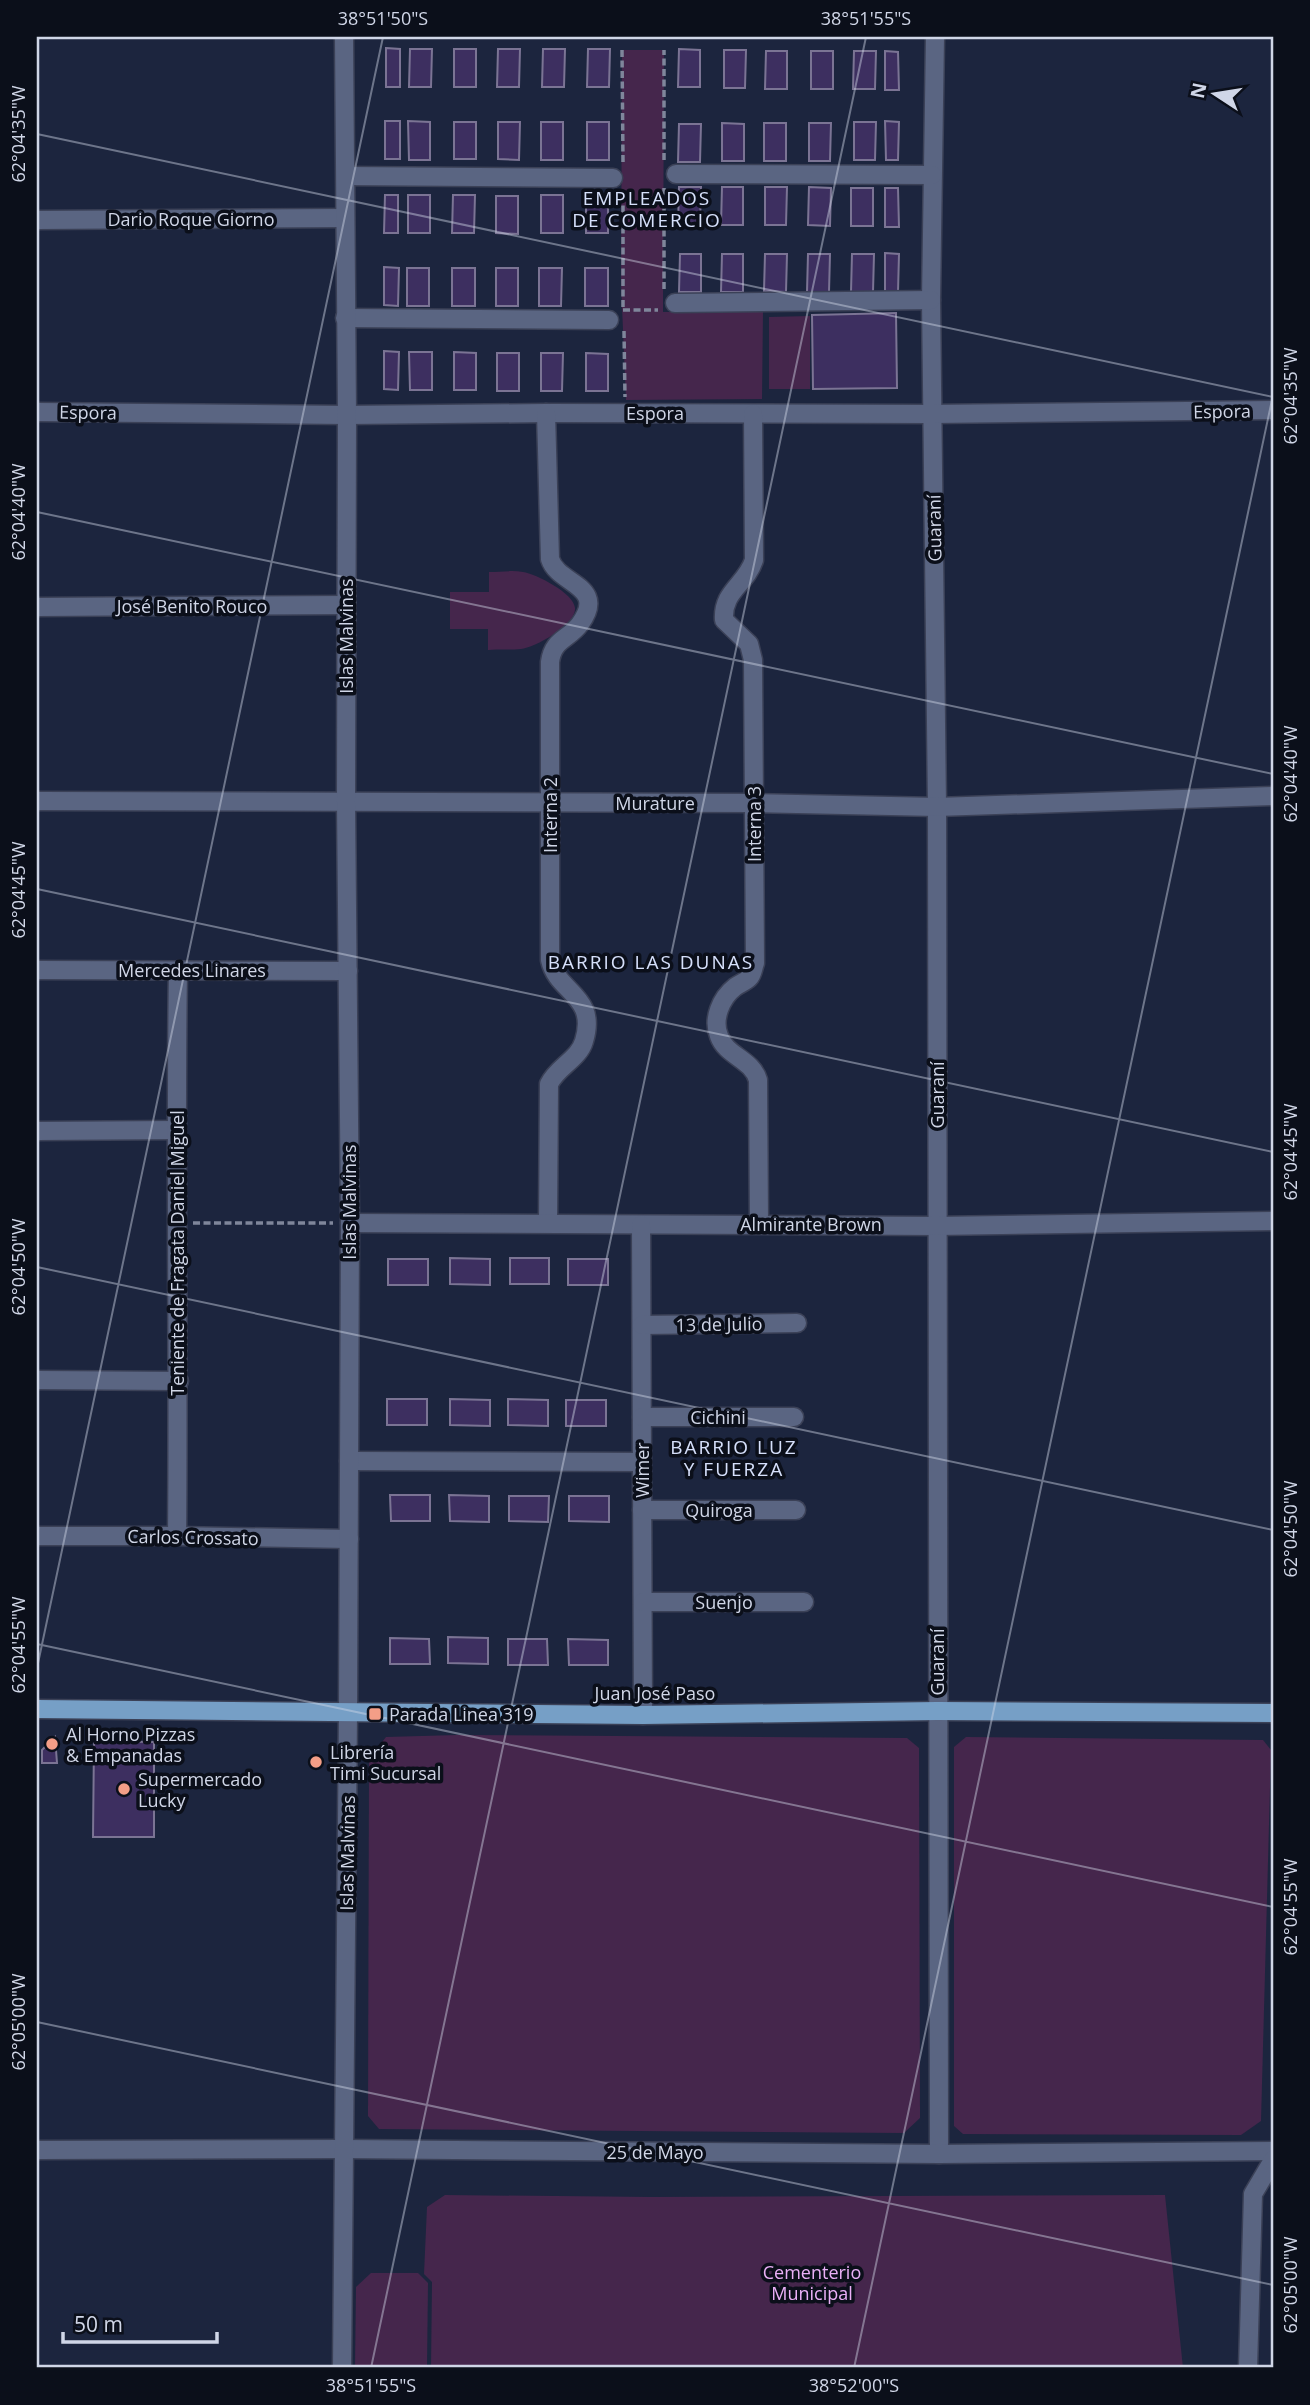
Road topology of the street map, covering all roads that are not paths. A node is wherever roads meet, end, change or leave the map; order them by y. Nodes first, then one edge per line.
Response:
1 (344, 37) edge
2 (935, 37) edge
3 (676, 174) dead end
4 (932, 175) junction
5 (346, 176) junction
6 (620, 179) road end
7 (345, 218) junction
8 (37, 219) edge
9 (931, 300) junction
10 (675, 303) dead end
11 (345, 318) junction
12 (619, 318) road end
13 (1273, 410) edge
14 (37, 412) edge
15 (546, 413) junction
16 (753, 414) junction
17 (932, 414) junction
18 (347, 415) junction
19 (346, 605) junction
20 (37, 607) edge
21 (1273, 796) edge
22 (37, 801) edge
23 (346, 802) junction
24 (550, 803) junction
25 (754, 803) junction
26 (937, 807) junction
27 (37, 970) edge
28 (178, 970) junction
29 (348, 971) junction
30 (176, 1130) junction
31 (37, 1131) edge
32 (1273, 1221) edge
33 (350, 1223) junction
34 (548, 1223) junction
35 (759, 1224) junction
36 (641, 1225) junction
37 (937, 1226) junction
38 (797, 1323) dead end
39 (642, 1325) junction
40 (37, 1380) edge
41 (179, 1381) junction
42 (642, 1417) junction
43 (794, 1417) dead end
44 (349, 1461) junction
45 (642, 1462) junction
46 (642, 1510) junction
47 (796, 1510) dead end
48 (37, 1536) edge
49 (177, 1536) junction
50 (349, 1539) junction
51 (643, 1602) junction
52 (804, 1602) dead end
53 (37, 1709) edge
54 (937, 1711) junction
55 (348, 1712) junction
56 (1273, 1713) edge
57 (643, 1715) junction
58 (344, 2149) junction
59 (37, 2150) edge
60 (1273, 2151) edge
61 (939, 2154) junction
62 (1273, 2160) edge
63 (342, 2368) edge
64 (1248, 2368) edge

1 - 5 street, Islas Malvinas
2 - 4 street, Guaraní
3 - 4 street
4 - 9 street, Guaraní
5 - 6 street
5 - 7 street, Islas Malvinas
7 - 8 street, Dario Roque Giorno
7 - 11 street, Islas Malvinas
9 - 10 street
9 - 17 street, Guaraní
11 - 12 street
11 - 18 street, Islas Malvinas
13 - 17 street, Espora
14 - 18 street, Espora
15 - 16 street, Espora
15 - 18 street, Espora
15 - 24 street, Interna 2
16 - 17 street, Espora
16 - 25 street, Interna 3
17 - 26 street, Guaraní
18 - 19 street, Islas Malvinas
19 - 20 street, José Benito Rouco
19 - 23 street, Islas Malvinas
21 - 26 street, Murature
22 - 23 street, Murature
23 - 24 street, Murature
23 - 29 street, Islas Malvinas
24 - 25 street, Murature
24 - 34 street, Interna 2
25 - 26 street, Murature
25 - 35 street, Interna 3
26 - 37 street, Guaraní
27 - 28 street, Mercedes Linares
28 - 29 street, Mercedes Linares
28 - 30 street, Teniente de Fragata Daniel Miguel
29 - 33 street, Islas Malvinas
30 - 31 street
30 - 41 street, Teniente de Fragata Daniel Miguel
32 - 37 street, Almirante Brown
33 - 34 street, Almirante Brown
33 - 44 street, Islas Malvinas
34 - 36 street, Almirante Brown
35 - 36 street, Almirante Brown
35 - 37 street, Almirante Brown
36 - 39 street, Wimer
37 - 54 street, Guaraní
38 - 39 street, 13 de Julio
39 - 42 street, Wimer
40 - 41 street
41 - 49 street, Teniente de Fragata Daniel Miguel
42 - 43 street, Cichini
42 - 45 street, Wimer
44 - 45 street
44 - 50 street, Islas Malvinas
45 - 46 street, Wimer
46 - 47 street, Quiroga
46 - 51 street, Wimer
48 - 49 street, Carlos Crossato
49 - 50 street, Carlos Crossato
50 - 55 street, Islas Malvinas
51 - 52 street, Suenjo
51 - 57 street, Wimer
53 - 55 main road, Juan José Paso
54 - 56 main road, Juan José Paso
54 - 57 main road, Juan José Paso
54 - 61 street, Guaraní
55 - 57 main road, Juan José Paso
55 - 58 street, Islas Malvinas
58 - 59 street, 25 de Mayo
58 - 61 street, 25 de Mayo
58 - 63 street, Islas Malvinas
60 - 61 street, 25 de Mayo
62 - 64 street

